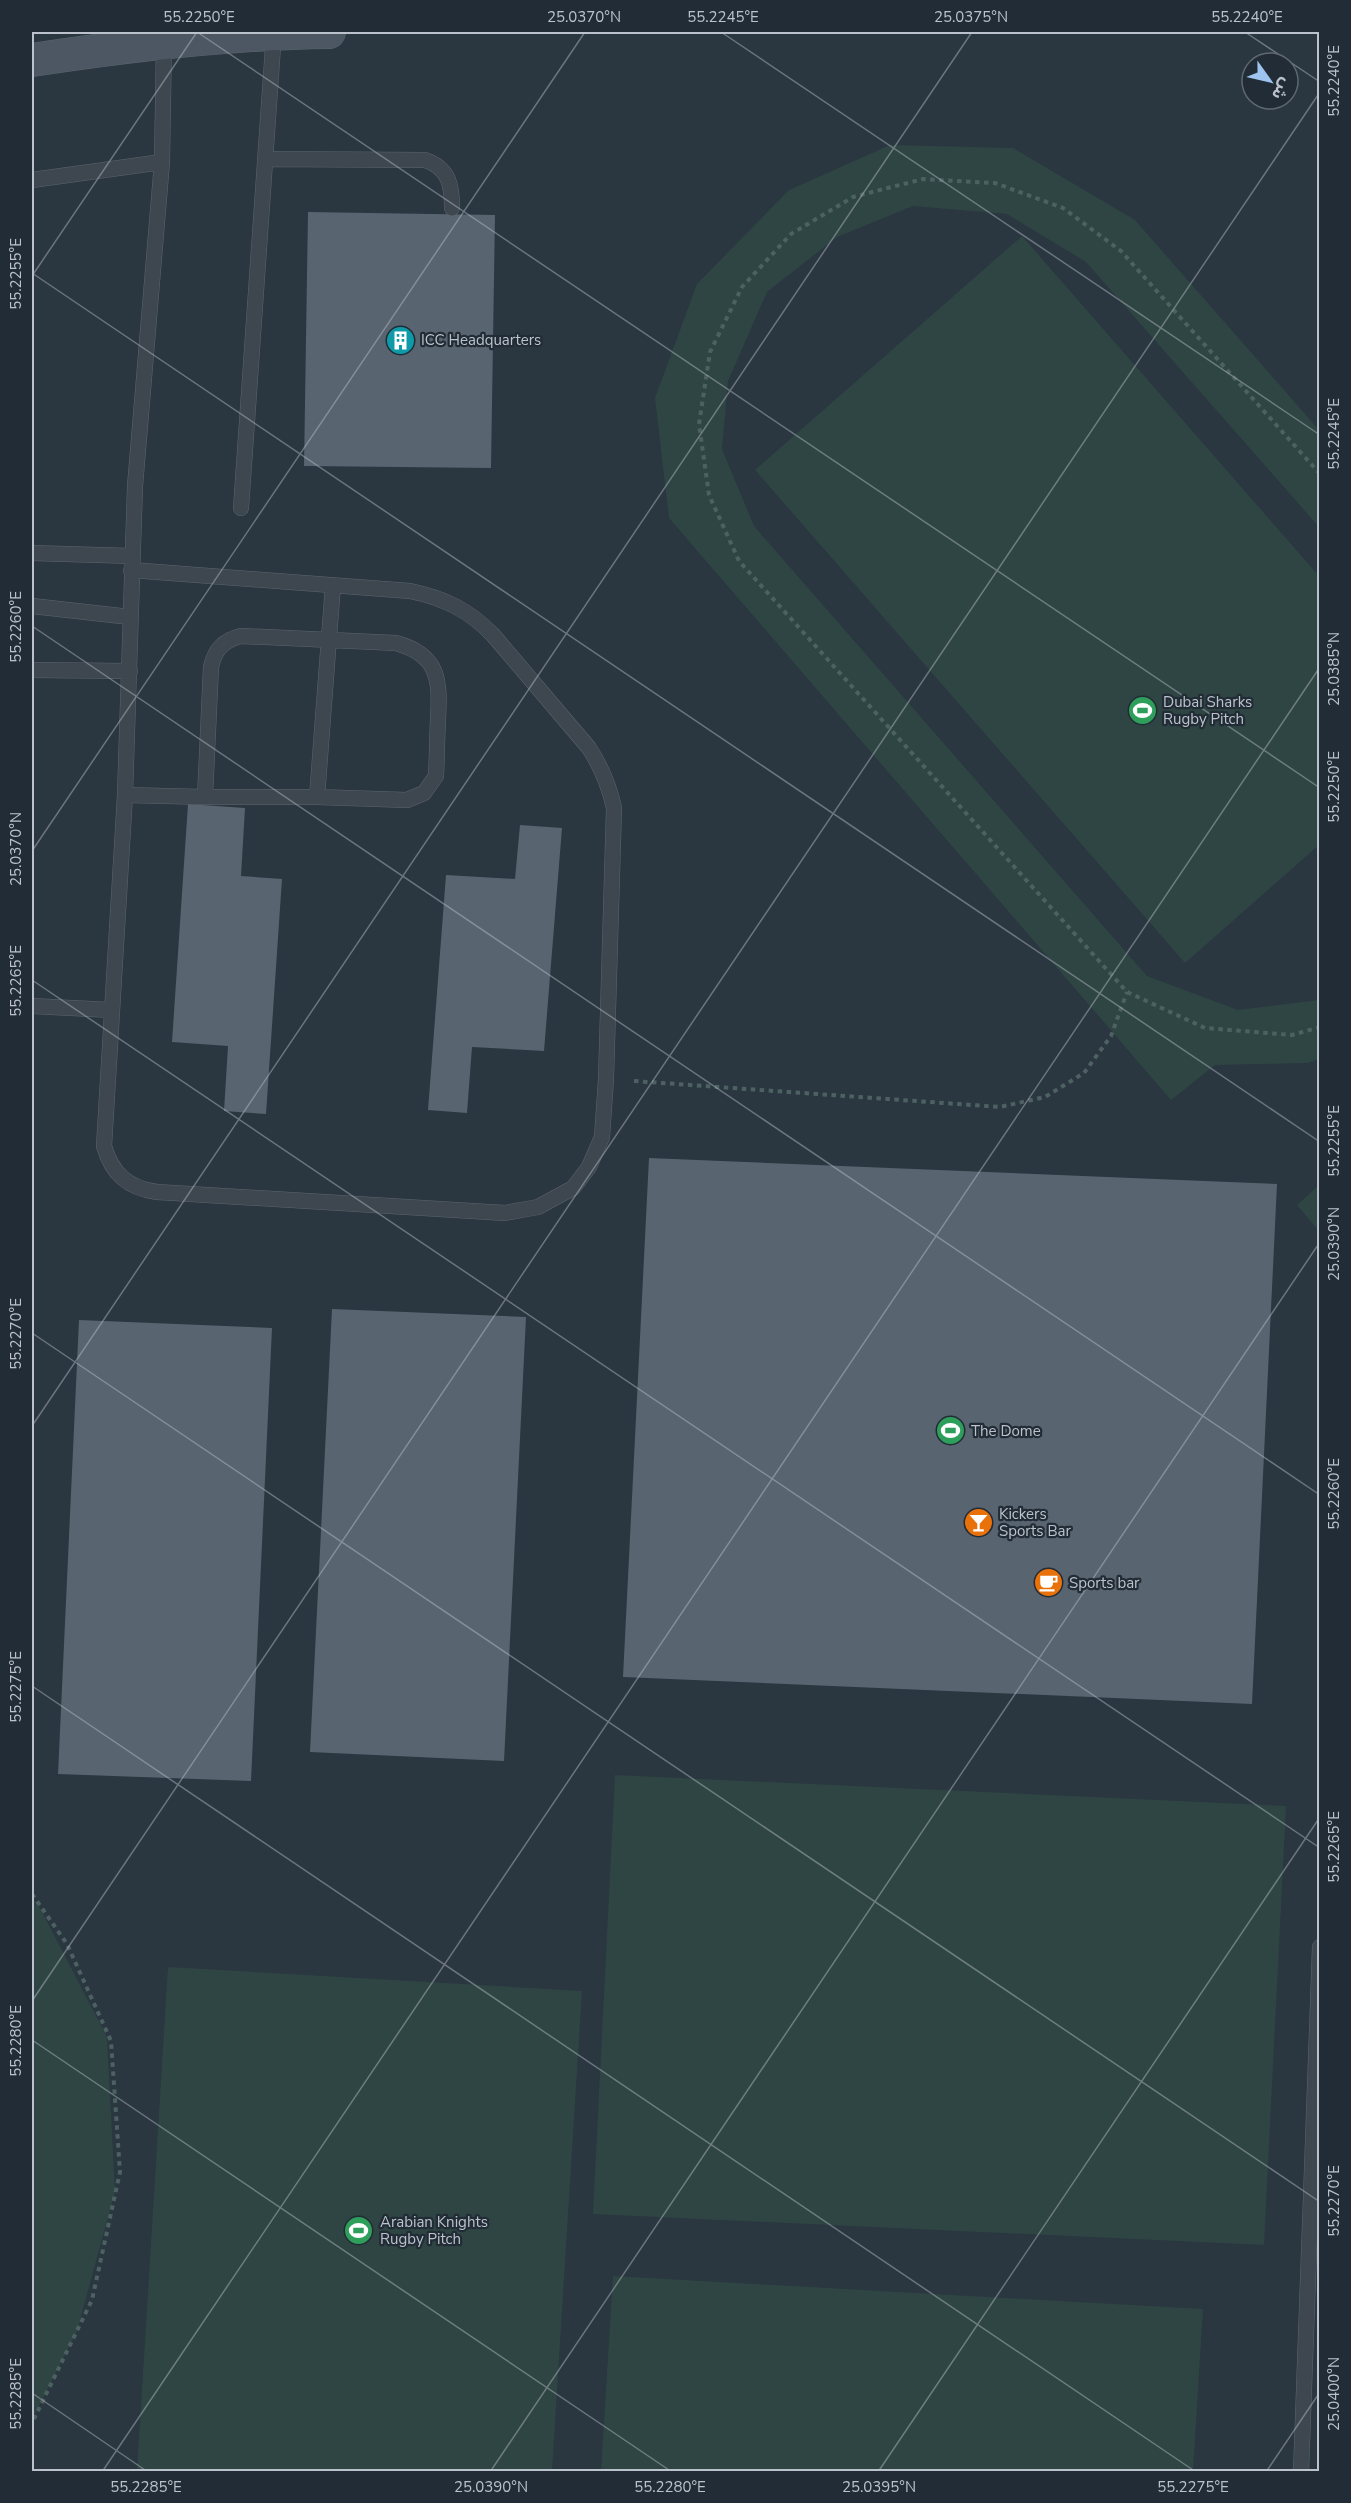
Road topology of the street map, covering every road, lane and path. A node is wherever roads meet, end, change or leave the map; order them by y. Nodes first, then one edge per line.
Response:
1 (274, 32) edge
2 (329, 32) edge
3 (164, 42) junction
4 (32, 60) edge
5 (265, 159) junction
6 (162, 162) junction
7 (32, 180) edge
8 (452, 208) dead end
9 (1320, 474) edge
10 (241, 508) dead end
11 (32, 553) edge
12 (132, 563) junction
13 (333, 585) junction
14 (32, 606) edge
15 (130, 617) junction
16 (329, 640) junction
17 (32, 670) edge
18 (130, 671) junction
19 (125, 795) junction
20 (205, 797) junction
21 (317, 797) junction
22 (1126, 992) junction
23 (32, 1006) edge
24 (111, 1010) junction
25 (1320, 1027) edge
26 (606, 1079) junction
27 (32, 1894) edge
28 (1320, 1947) edge
29 (1319, 2016) edge
30 (1317, 2114) edge
31 (32, 2423) edge
32 (1301, 2472) edge

1 - 2 street
1 - 3 street
1 - 5 lane
3 - 4 street
3 - 6 lane
5 - 8 lane
5 - 10 lane
6 - 7 lane
6 - 12 lane
9 - 22 path
11 - 12 lane
12 - 13 lane
12 - 15 lane
13 - 16 lane
13 - 26 lane
14 - 15 lane
15 - 18 lane
16 - 20 lane
16 - 21 lane
16 - 21 lane
17 - 18 lane
18 - 19 lane
19 - 20 lane
19 - 24 lane
20 - 21 lane
22 - 25 path
22 - 26 path
23 - 24 lane
24 - 26 lane
27 - 31 path
28 - 29 lane
29 - 30 lane
30 - 32 lane

